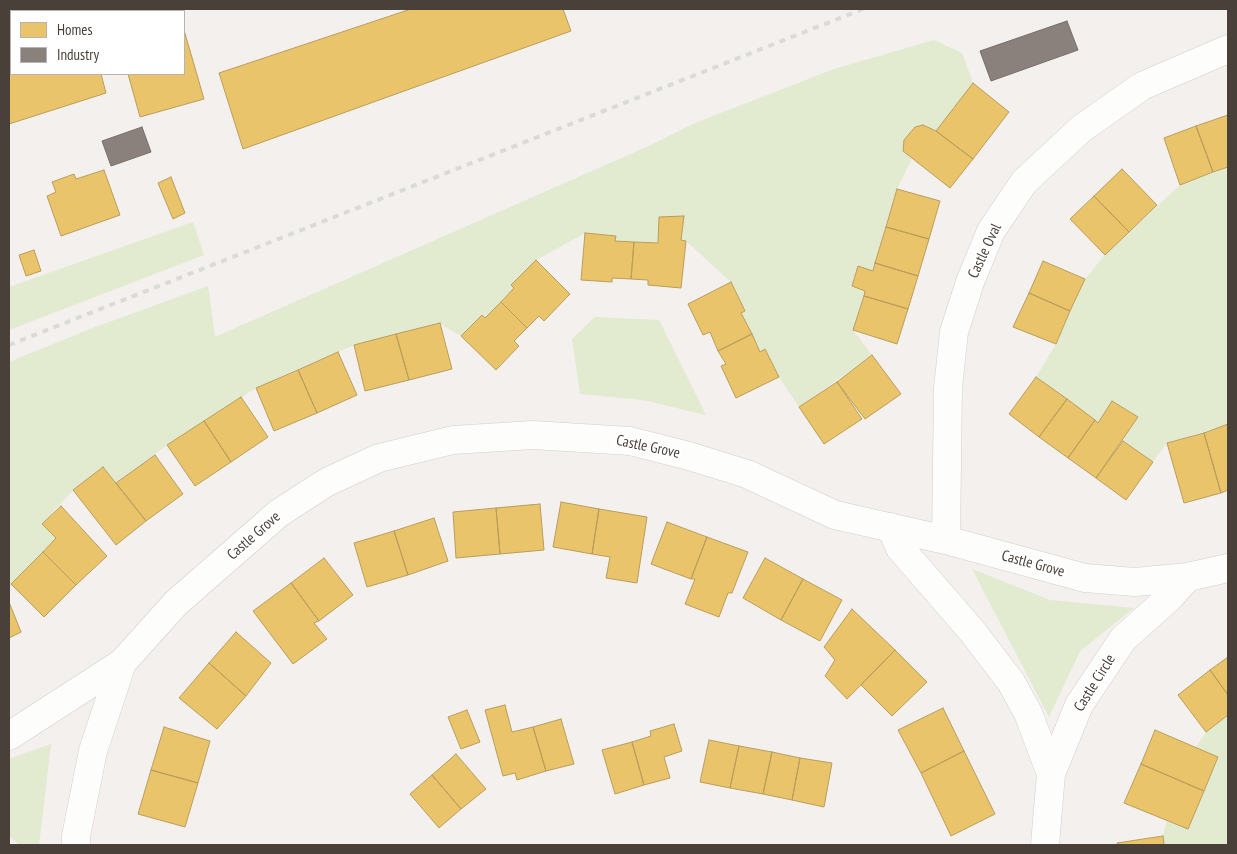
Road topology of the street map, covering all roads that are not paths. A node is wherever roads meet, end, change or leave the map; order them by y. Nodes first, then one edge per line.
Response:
1 (1228, 49) edge
2 (891, 527) junction
3 (946, 540) junction
4 (1228, 568) edge
5 (1188, 577) junction
6 (122, 663) junction
7 (9, 736) edge
8 (1051, 774) junction
9 (76, 845) edge
10 (1045, 845) edge

1 - 3 street, Castle Oval
2 - 3 street, Castle Grove
2 - 6 street, Castle Grove
2 - 8 street
3 - 5 street, Castle Grove
4 - 5 street, Castle Grove
5 - 8 street, Castle Circle
6 - 7 street, Castle Grove
6 - 9 street, Castle Grove
8 - 10 street, Castle Circle

